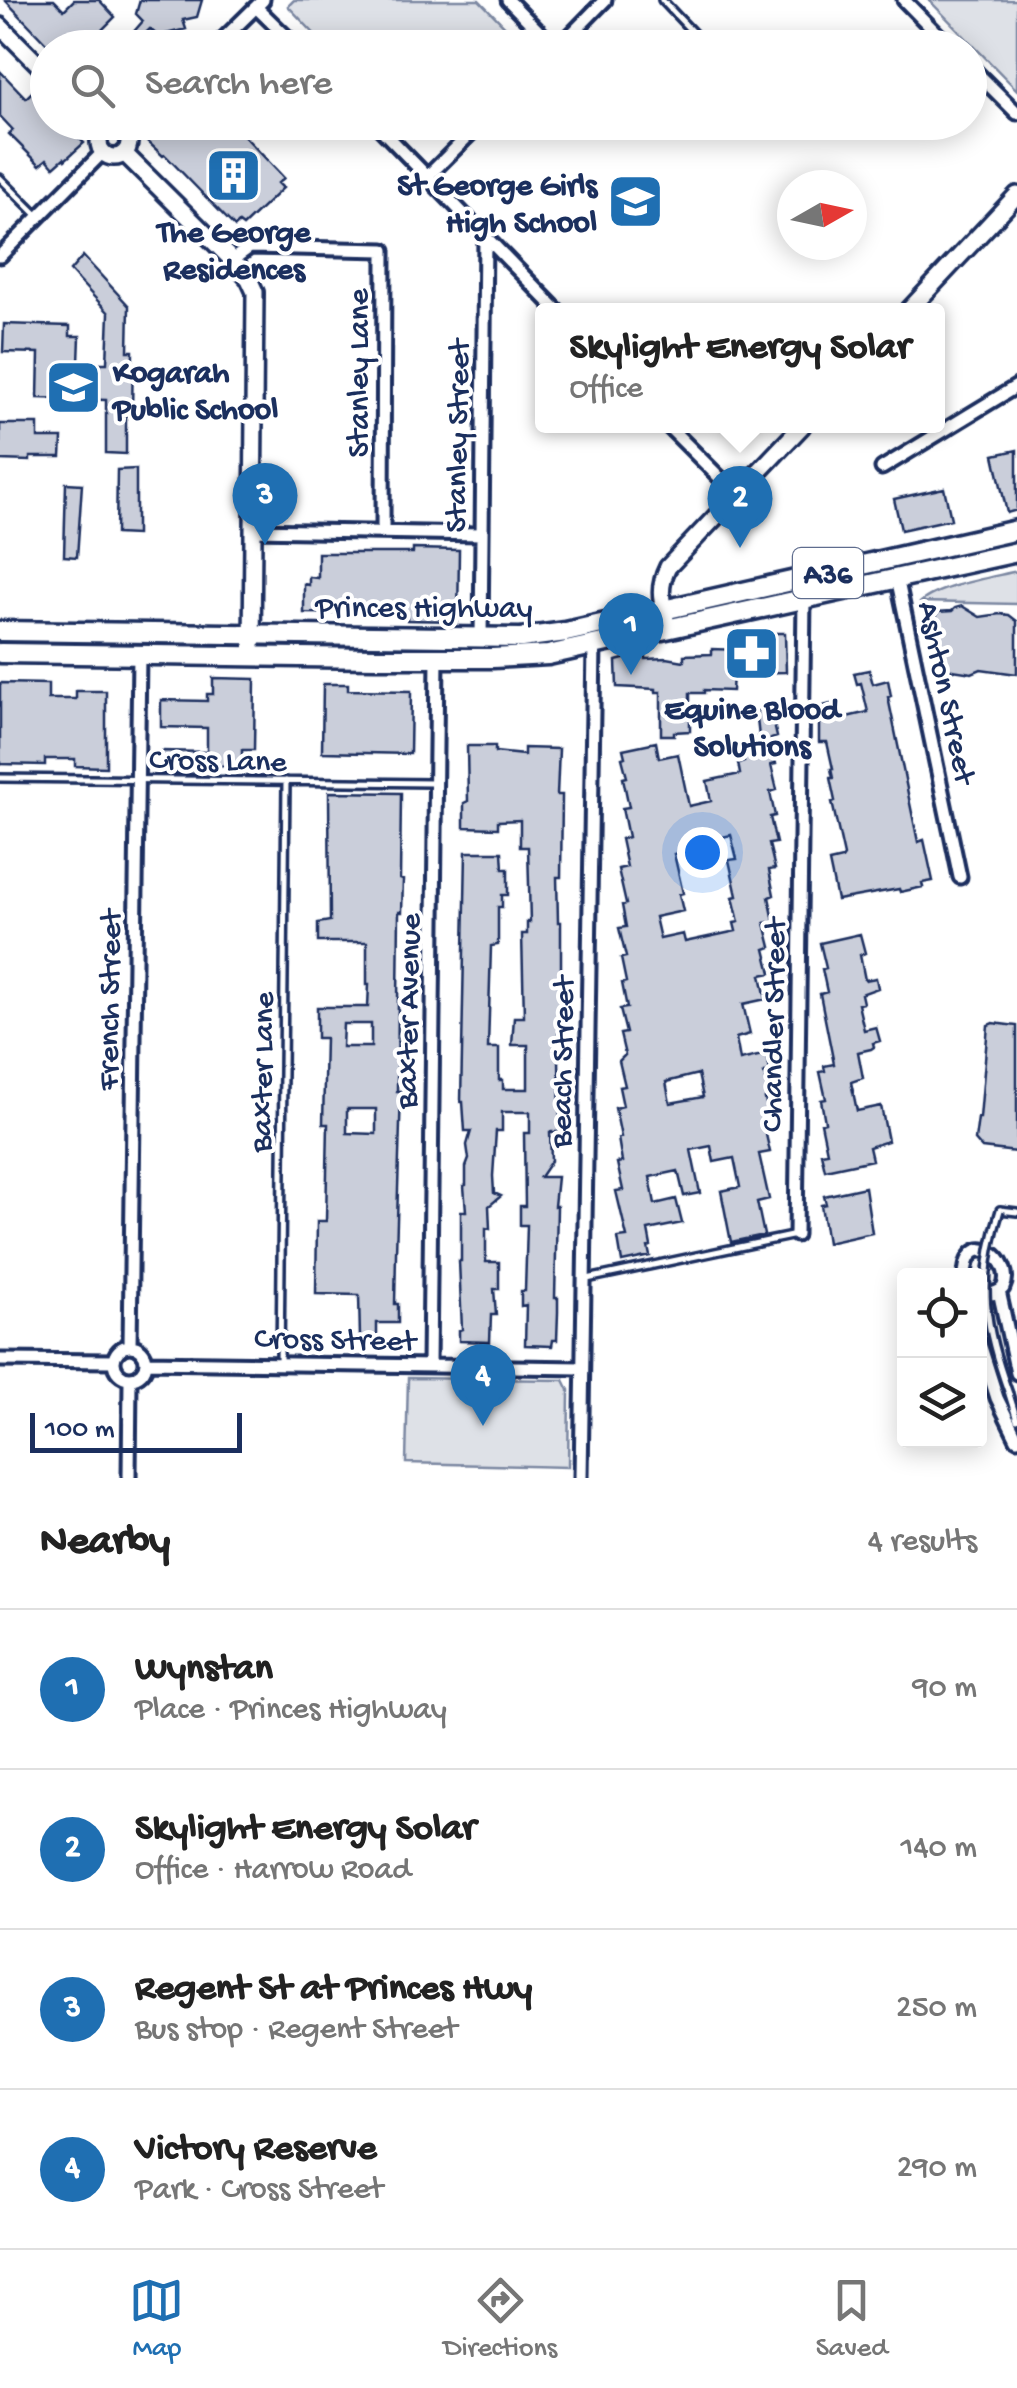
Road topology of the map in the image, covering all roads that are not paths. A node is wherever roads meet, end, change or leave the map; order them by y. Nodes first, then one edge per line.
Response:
1 (508, 0) edge
2 (605, 0) edge
3 (662, 0) edge
4 (904, 0) edge
5 (260, 4) edge
6 (0, 26) edge
7 (233, 30) edge
8 (282, 30) edge
9 (538, 30) edge
10 (574, 30) edge
11 (690, 30) edge
12 (933, 30) edge
13 (30, 56) edge
14 (987, 83) edge
15 (1017, 113) edge
16 (100, 140) edge
17 (129, 140) edge
18 (392, 140) edge
19 (464, 140) edge
20 (103, 152) junction
21 (124, 153) junction
22 (428, 176) junction
23 (0, 178) edge
24 (1017, 195) edge
25 (38, 216) junction
26 (484, 235) junction
27 (0, 256) edge
28 (232, 260) junction
29 (551, 303) edge
30 (916, 303) edge
31 (1017, 386) edge
32 (945, 430) edge
33 (675, 433) edge
34 (796, 433) edge
35 (940, 433) edge
36 (882, 468) dead end
37 (737, 496) junction
38 (253, 530) junction
39 (1017, 530) edge
40 (383, 532) junction
41 (481, 534) junction
42 (1017, 552) edge
43 (897, 577) junction
44 (804, 599) junction
45 (666, 619) junction
46 (0, 632) edge
47 (252, 635) junction
48 (481, 638) junction
49 (594, 646) junction
50 (0, 653) edge
51 (139, 655) junction
52 (252, 655) junction
53 (437, 658) junction
54 (0, 778) edge
55 (138, 779) junction
56 (286, 781) junction
57 (436, 783) junction
58 (960, 877) dead end
59 (1017, 1212) edge
60 (796, 1235) joint
61 (1015, 1252) edge
62 (1000, 1254) junction
63 (966, 1268) edge
64 (1013, 1268) edge
65 (584, 1280) junction
66 (999, 1291) junction
67 (987, 1294) edge
68 (130, 1346) junction
69 (984, 1358) edge
70 (0, 1360) edge
71 (114, 1361) junction
72 (146, 1362) junction
73 (280, 1364) junction
74 (429, 1366) junction
75 (582, 1368) junction
76 (1017, 1374) edge
77 (130, 1378) junction
78 (1017, 1420) edge
79 (1017, 1439) edge
80 (129, 1478) edge
81 (581, 1478) edge

1 - 9 street
2 - 10 street
3 - 11 lane
4 - 12 street
5 - 7 street
5 - 8 street
6 - 13 main road
14 - 15 street
16 - 20 main road
17 - 21 main road
18 - 22 street
19 - 22 street
20 - 21 main road
20 - 25 street
21 - 28 main road
22 - 26 street
23 - 25 lane
24 - 30 main road
25 - 27 street
26 - 29 street
26 - 41 street, Stanley Street
28 - 38 main road
28 - 40 street, Stanley Lane
31 - 32 street
33 - 37 street
34 - 37 main road
35 - 36 street
37 - 45 main road
38 - 40 street
38 - 47 main road
39 - 45 highway, Princes Highway / A36
40 - 41 street
41 - 48 street, Stanley Street
42 - 43 highway, Princes Highway / A36
43 - 44 highway, Princes Highway / A36
43 - 58 street, Ashton Street
44 - 45 highway, Princes Highway / A36
44 - 60 street, Chandler Street
45 - 48 highway, Princes Highway / A36
45 - 49 highway, Princes Highway / A36
46 - 47 highway, Princes Highway / A36
47 - 48 highway, Princes Highway / A36
47 - 52 main road
49 - 53 highway, Princes Highway / A36
49 - 65 street, Beach Street
50 - 51 highway, Princes Highway / A36
51 - 52 highway, Princes Highway / A36
51 - 55 street, French Street
52 - 53 highway, Princes Highway / A36
53 - 57 street, Baxter Avenue
54 - 55 lane, Cross Lane
55 - 56 lane, Cross Lane
55 - 68 street, French Street
56 - 57 lane, Cross Lane
56 - 73 lane, Baxter Lane
57 - 74 street, Baxter Avenue
59 - 78 lane, bridge
60 - 65 lane, Chandler Street
61 - 62 street
62 - 63 street
62 - 64 street
64 - 66 street
65 - 75 street, Beach Street
66 - 67 street
66 - 76 street
68 - 71 street
68 - 72 street
69 - 79 street
70 - 71 street
71 - 77 street
72 - 73 street, Cross Street
72 - 77 street
73 - 74 street, Cross Street
74 - 75 street, Cross Street
75 - 81 street, Beach Street
77 - 80 street

